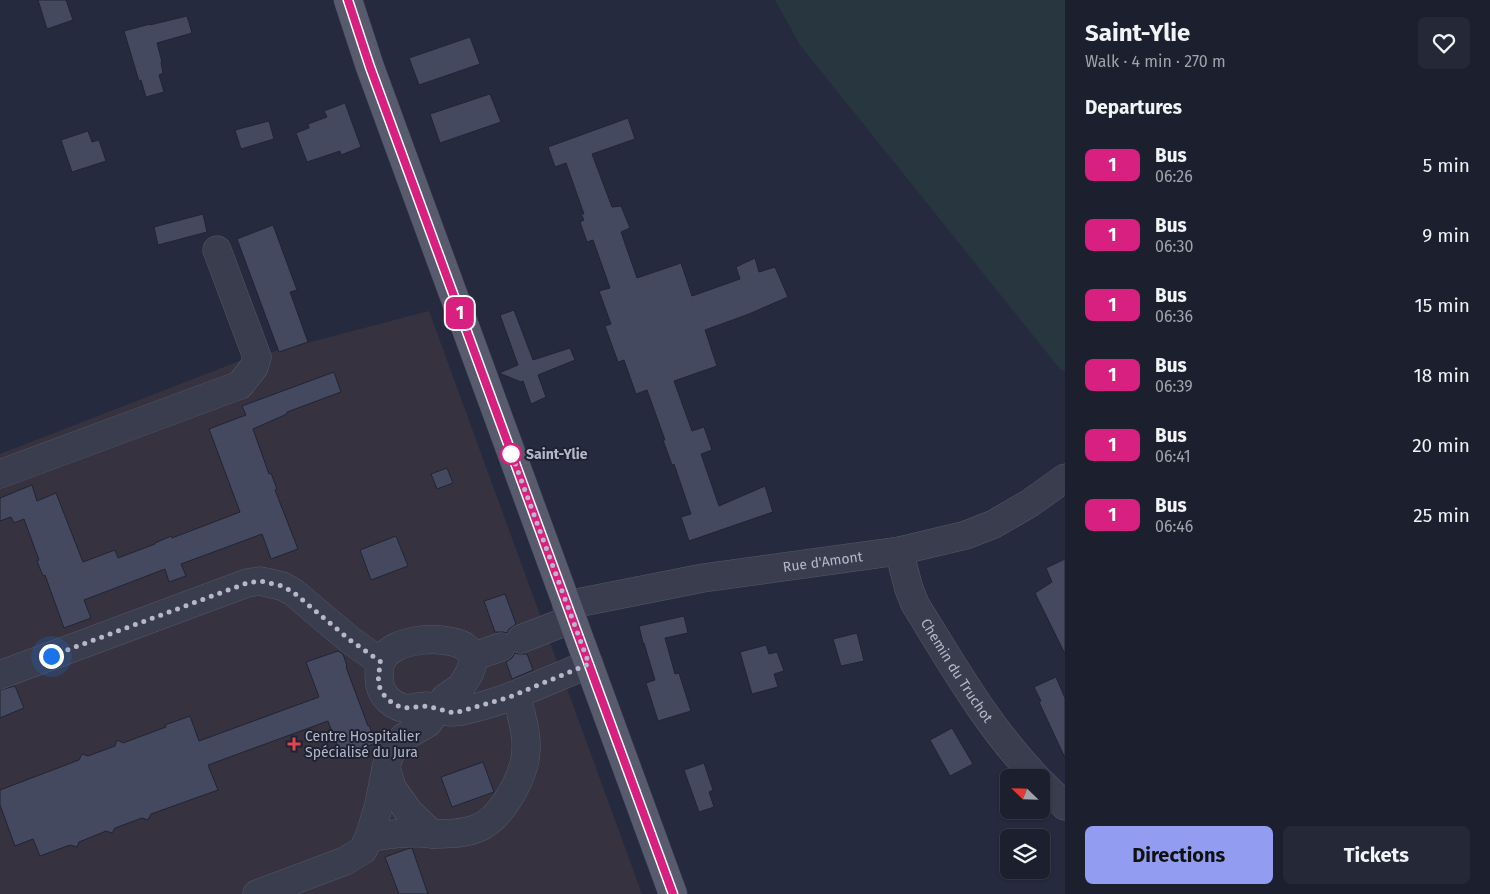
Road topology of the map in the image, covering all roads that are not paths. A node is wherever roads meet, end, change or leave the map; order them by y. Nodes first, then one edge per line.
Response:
1 (348, 0) edge
2 (217, 250) dead end
3 (0, 474) edge
4 (1065, 478) edge
5 (898, 551) junction
6 (569, 613) junction
7 (476, 656) junction
8 (381, 662) junction
9 (589, 664) junction
10 (0, 675) edge
11 (507, 698) junction
12 (438, 710) junction
13 (386, 768) junction
14 (1029, 769) edge
15 (1050, 791) edge
16 (1065, 806) edge
17 (432, 834) junction
18 (369, 838) junction
19 (257, 894) edge
20 (673, 894) edge

1 - 6 main road
2 - 3 street
4 - 5 street, Rue d'Amont
5 - 6 street, Rue d'Amont
5 - 14 street, Chemin du Truchot
6 - 7 street, Rue d'Amont
6 - 9 main road
7 - 8 street
7 - 12 street
8 - 10 street
8 - 12 street
9 - 11 street
9 - 20 main road
11 - 12 street
11 - 17 street
12 - 13 street
13 - 17 street
13 - 18 street
15 - 16 street
17 - 18 street
18 - 19 street

